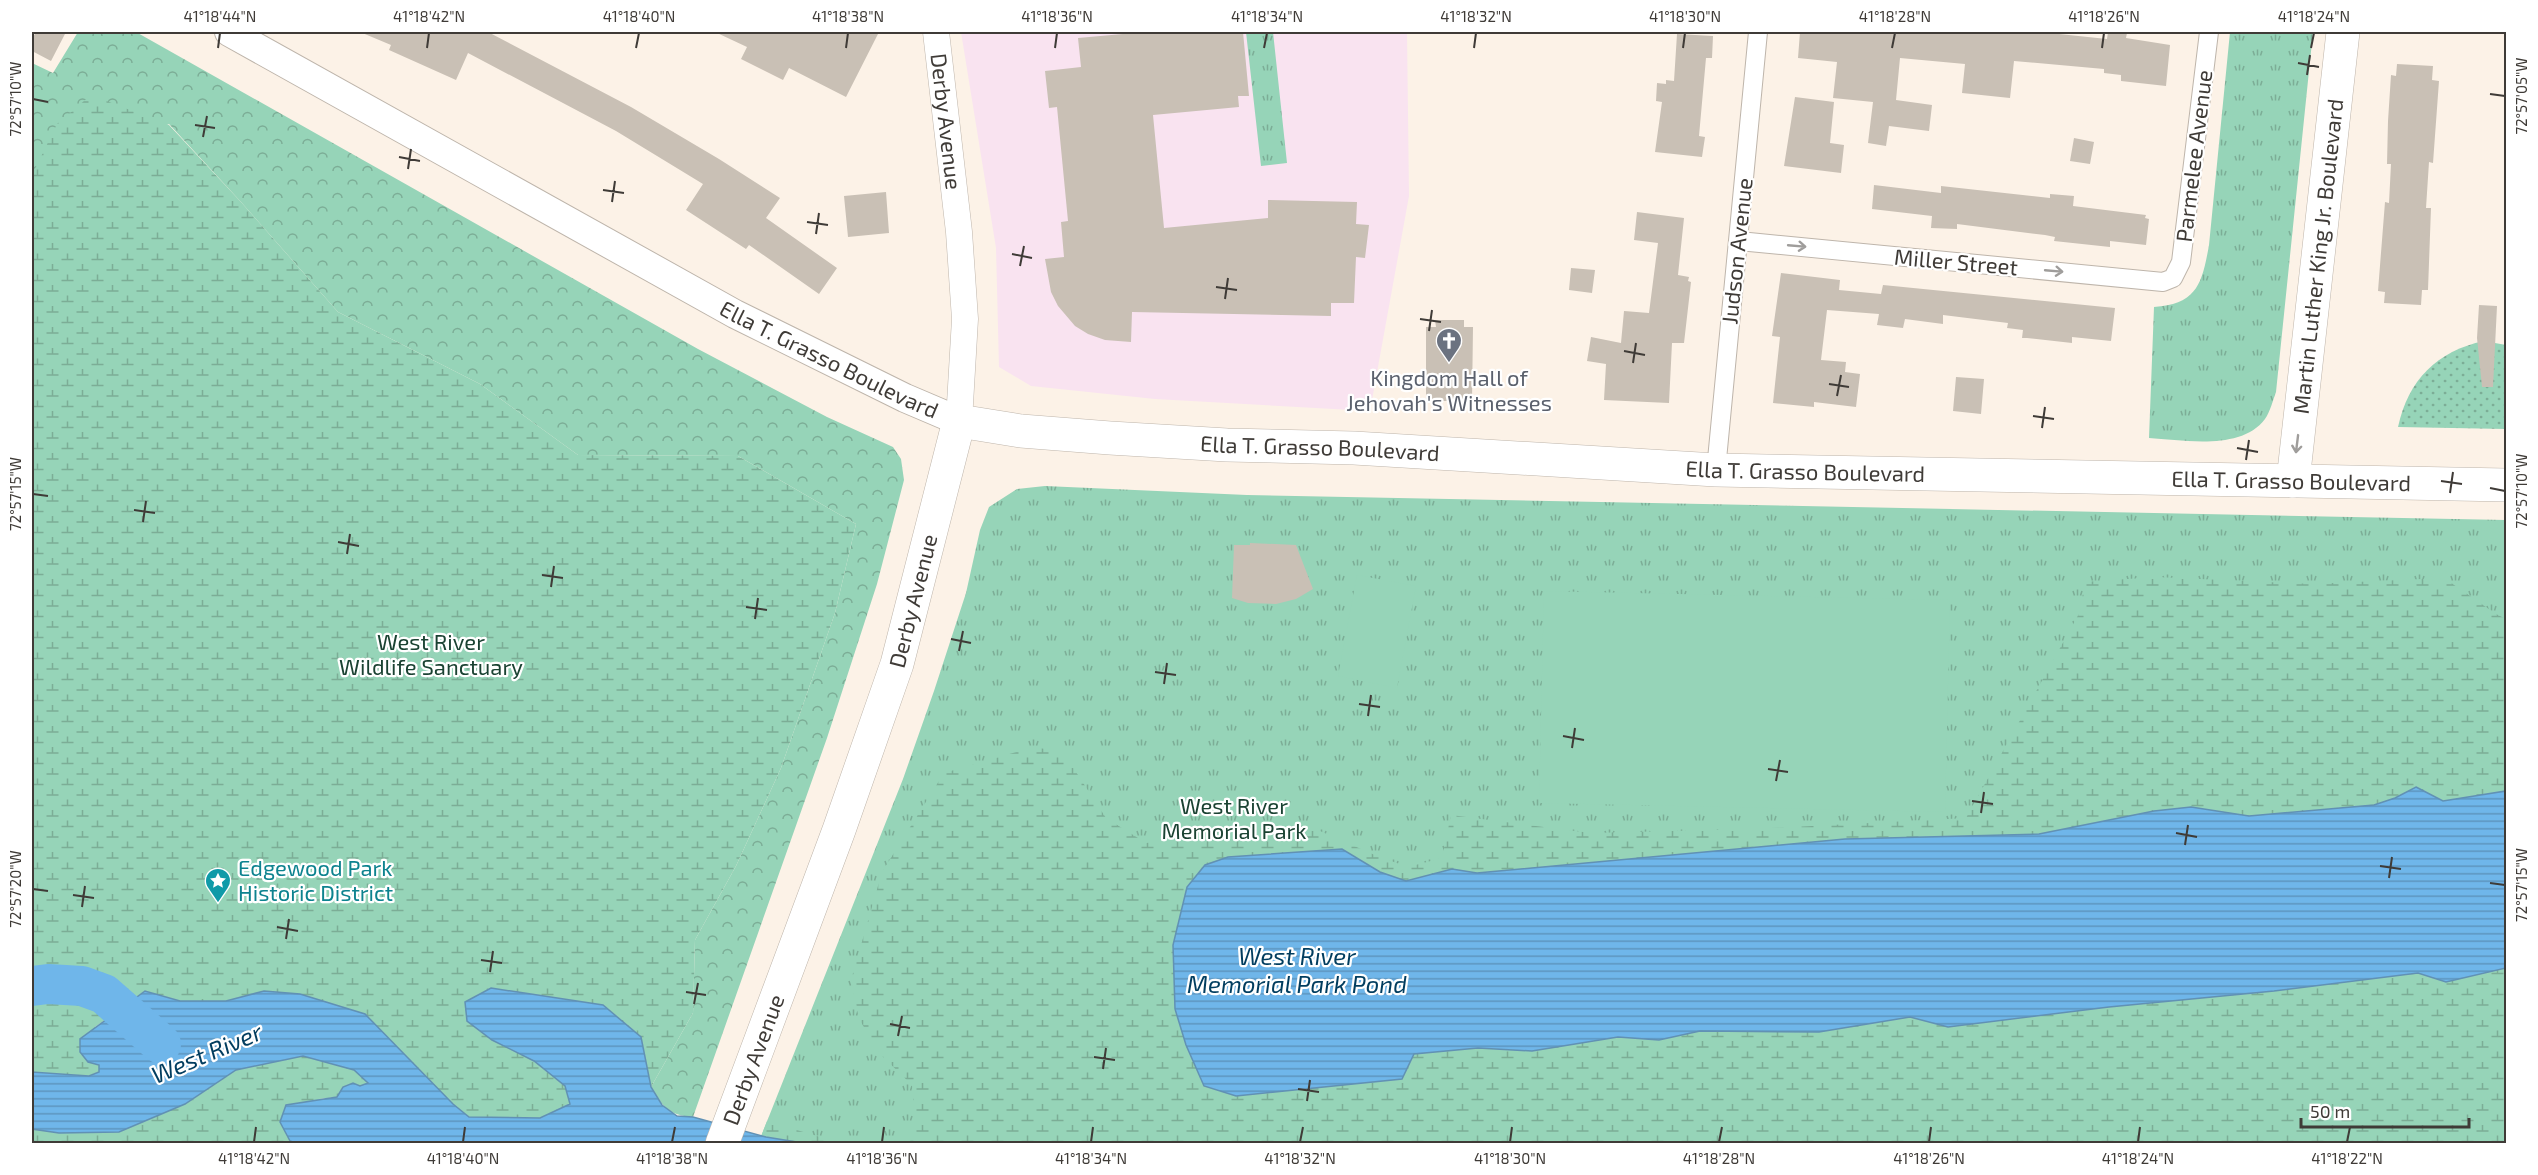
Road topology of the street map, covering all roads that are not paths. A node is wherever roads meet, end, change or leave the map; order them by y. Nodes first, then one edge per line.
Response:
1 (936, 32) edge
2 (1758, 32) edge
3 (2209, 32) edge
4 (2343, 32) edge
5 (245, 35) edge
6 (1739, 241) junction
7 (2172, 278) joint
8 (959, 421) junction
9 (1716, 470) junction
10 (2293, 481) junction
11 (2506, 485) edge
12 (726, 1133) edge

1 - 8 main road, Derby Avenue
2 - 6 street, Judson Avenue
3 - 7 street, Parmelee Avenue
4 -> 10 highway, Martin Luther King Jr. Boulevard
5 - 8 main road, Ella T. Grasso Boulevard
6 -> 7 street, Miller Street
6 - 9 street, Judson Avenue
8 - 9 highway, Ella T. Grasso Boulevard
8 - 12 highway, Derby Avenue
9 - 10 highway, Ella T. Grasso Boulevard
10 - 11 highway, Ella T. Grasso Boulevard

